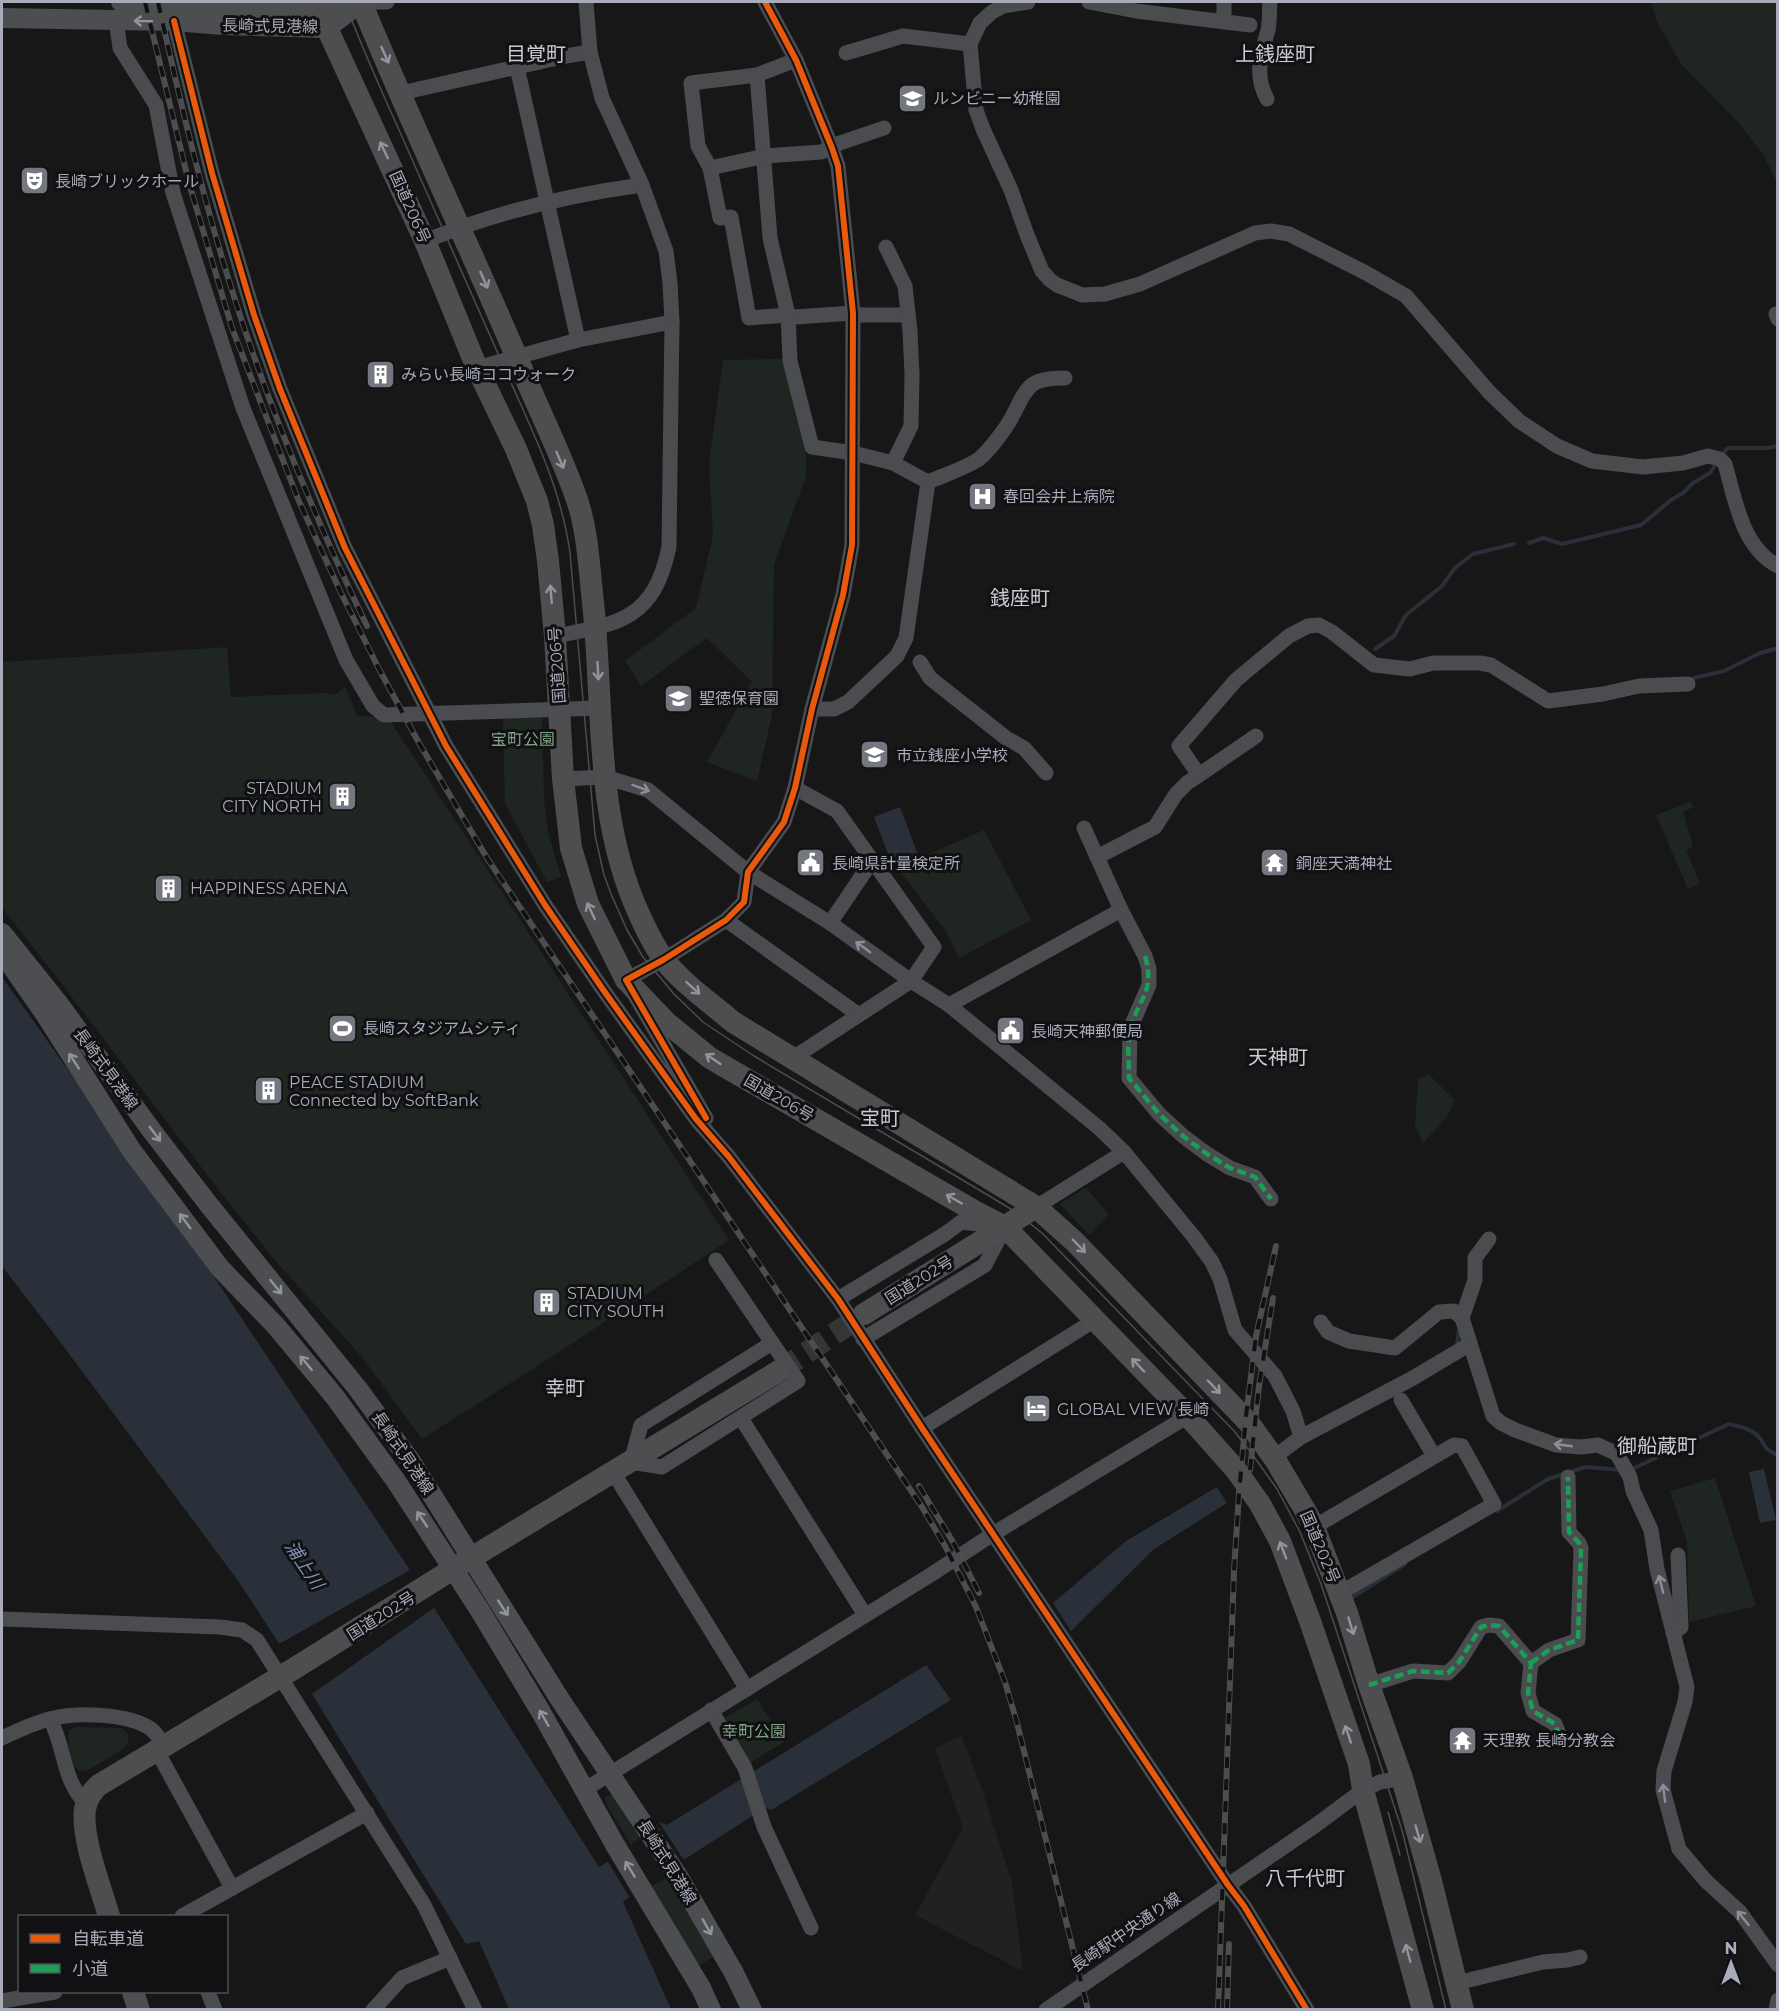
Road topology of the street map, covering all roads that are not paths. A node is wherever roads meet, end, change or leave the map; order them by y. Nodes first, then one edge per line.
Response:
1 (361, 2) edge
2 (387, 2) edge
3 (586, 2) edge
4 (765, 2) edge
5 (1028, 2) edge
6 (1089, 2) edge
7 (1224, 2) edge
8 (1270, 2) edge
9 (119, 11) edge
10 (323, 13) edge
11 (2, 18) edge
12 (174, 21) junction
13 (1224, 22) junction
14 (1250, 25) dead end
15 (970, 44) junction
16 (590, 52) junction
17 (846, 52) dead end
18 (796, 60) junction
19 (516, 67) junction
20 (757, 75) junction
21 (401, 93) junction
22 (1267, 99) dead end
23 (884, 128) dead end
24 (832, 148) junction
25 (765, 156) junction
26 (710, 168) junction
27 (642, 185) junction
28 (547, 203) junction
29 (460, 227) junction
30 (425, 241) junction
31 (886, 247) dead end
32 (853, 313) junction
33 (788, 315) junction
34 (908, 315) junction
35 (672, 322) junction
36 (578, 340) junction
37 (518, 358) junction
38 (477, 368) junction
39 (1065, 378) dead end
40 (853, 453) junction
41 (893, 463) junction
42 (928, 482) junction
43 (1778, 566) edge
44 (596, 629) junction
45 (555, 636) junction
46 (920, 662) dead end
47 (1688, 684) dead end
48 (560, 708) junction
49 (599, 708) junction
50 (812, 709) junction
51 (428, 713) junction
52 (1256, 736) dead end
53 (1046, 773) dead end
54 (1199, 775) junction
55 (605, 777) junction
56 (563, 779) junction
57 (795, 788) junction
58 (1084, 828) dead end
59 (1097, 856) junction
60 (872, 861) junction
61 (748, 872) junction
62 (1121, 910) junction
63 (726, 920) junction
64 (830, 923) junction
65 (2, 933) edge
66 (2, 952) edge
67 (663, 960) junction
68 (626, 980) junction
69 (911, 981) junction
70 (949, 1005) junction
71 (859, 1015) junction
72 (793, 1058) junction
73 (1124, 1152) junction
74 (729, 1157) junction
75 (1271, 1199) dead end
76 (1036, 1207) junction
77 (1005, 1227) junction
78 (1489, 1239) dead end
79 (716, 1260) dead end
80 (838, 1299) junction
81 (864, 1314) tunnel mouth
82 (1462, 1318) junction
83 (1095, 1320) junction
84 (1321, 1322) dead end
85 (863, 1339) junction
86 (772, 1343) junction
87 (1470, 1344) junction
88 (779, 1371) tunnel mouth
89 (1401, 1400) dead end
90 (1188, 1416) junction
91 (741, 1418) junction
92 (922, 1428) junction
93 (1301, 1437) junction
94 (1434, 1456) junction
95 (1274, 1458) junction
96 (622, 1467) junction
97 (1568, 1477) dead end
98 (1314, 1527) junction
99 (993, 1534) junction
100 (1678, 1555) dead end
101 (462, 1564) junction
102 (1340, 1593) junction
103 (865, 1615) junction
104 (2, 1619) edge
105 (1673, 1633) junction
106 (1531, 1663) junction
107 (288, 1673) junction
108 (1369, 1685) junction
109 (747, 1689) junction
110 (711, 1710) junction
111 (50, 1719) junction
112 (2, 1738) edge
113 (1561, 1739) dead end
114 (161, 1749) junction
115 (609, 1774) junction
116 (1402, 1778) junction
117 (584, 1790) junction
118 (1363, 1790) junction
119 (86, 1804) junction
120 (367, 1813) junction
121 (1228, 1885) junction
122 (232, 1888) junction
123 (108, 1915) edge
124 (185, 1915) edge
125 (811, 1928) dead end
126 (1580, 1957) dead end
127 (450, 1958) junction
128 (1778, 1965) edge
129 (1457, 1983) junction
130 (48, 1993) edge
131 (133, 1993) edge
132 (208, 1993) edge
133 (1778, 2000) edge
134 (2, 2001) edge
135 (139, 2010) edge
136 (215, 2010) edge
137 (374, 2010) edge
138 (475, 2010) edge
139 (711, 2010) edge
140 (752, 2010) edge
141 (1046, 2010) edge
142 (1307, 2010) edge
143 (1423, 2010) edge
144 (1463, 2010) edge
145 (1776, 2010) edge

1 - 2 street
1 - 10 main road, 長崎式見港線
1 -> 21 highway
3 - 16 street
4 - 18 street
5 - 15 street
6 - 13 street
7 - 13 street
8 - 22 street
9 - 10 main road, 長崎式見港線
9 - 11 main road, 長崎式見港線
12 -> 9 main road, 長崎式見港線
9 - 51 street
10 - 12 main road, 長崎式見港線
30 -> 10 highway, 国道206号
12 - 51 street
13 - 14 street
15 - 17 street
15 - 43 street
16 - 19 street
16 - 27 street
18 - 20 street
18 - 24 street
19 - 21 street
19 - 28 street
20 - 25 street
20 - 26 street
21 - 29 highway
23 - 24 street
24 - 25 street
24 - 32 street
25 - 26 street
25 - 33 street
26 - 33 street
27 - 28 street
27 - 35 street
28 - 29 street
28 - 36 street
29 - 30 street
29 -> 37 highway
30 - 38 highway, 国道206号
31 - 34 street
32 - 33 street
32 - 34 street
32 - 40 street
33 - 40 street
34 - 41 street
35 - 36 street
35 - 44 street
36 - 37 street
37 - 38 street
37 -> 44 highway
45 -> 38 highway, 国道206号
39 - 42 street
40 - 41 street
40 - 50 street
41 - 42 street
42 - 50 street
44 - 45 street
44 -> 49 highway
45 - 48 highway, 国道206号
46 - 53 street
47 - 54 street
48 - 49 street
48 - 51 street
48 - 56 highway, 国道206号
49 - 55 highway
50 - 57 street
51 - 74 street
52 - 54 street
54 - 59 street
55 - 56 street
55 -> 61 street
55 - 67 highway
68 -> 56 highway, 国道206号
57 - 60 street
57 - 61 street
58 - 59 street
59 - 62 street
60 - 64 street
60 - 69 street
61 - 63 street
61 - 64 street
62 - 70 street
62 - 75 street
63 - 67 street
63 - 71 street
69 -> 64 street
65 -> 101 main road, 長崎式見港線
101 -> 66 main road, 長崎式見港線
67 - 68 street
67 -> 72 highway
68 - 74 street
77 -> 68 highway, 国道206号
69 - 70 street
69 - 71 street
70 - 73 street
71 - 72 street
72 - 76 highway
73 - 76 street
73 - 93 street
74 - 80 street
76 - 77 highway, 国道202号
76 -> 95 highway, 国道202号
77 - 80 street
77 - 81 highway, 国道202号
77 - 83 highway
77 - 85 street
78 - 82 street
79 - 86 street
80 - 85 street
82 - 84 street
82 - 87 street
90 -> 83 highway
83 - 92 street
85 - 92 street
86 - 91 street
86 - 96 street
87 - 93 street
105 -> 87 street
88 - 96 highway, 国道202号
89 - 94 street
90 - 99 street
118 -> 90 highway
91 - 96 street
91 - 103 street
92 - 99 street
93 - 95 street
94 - 98 street
94 - 102 street
95 - 98 highway, 国道202号
96 - 101 highway, 国道202号
96 - 109 street
97 - 106 street
98 - 102 highway, 国道202号
99 - 103 street
99 - 121 street
100 - 105 street
101 - 107 highway, 国道202号
101 -> 115 main road, 長崎式見港線
117 -> 101 main road, 長崎式見港線
102 -> 108 highway, 国道202号
103 - 109 street
104 - 107 street
128 -> 105 street
106 - 108 street
106 - 113 street
107 - 114 highway, 国道202号
107 - 120 street
108 - 116 highway, 国道202号
109 - 110 street
110 - 115 street
110 - 125 street
111 - 112 street
111 - 114 street
111 - 119 street
114 - 119 highway, 国道202号
114 - 122 street
115 - 117 street
115 -> 140 main road, 長崎式見港線
116 - 118 street, 長崎駅中央通り線
116 -> 129 highway, 国道202号
139 -> 117 main road, 長崎式見港線
118 - 121 street, 長崎駅中央通り線
143 -> 118 highway
119 - 123 highway
120 - 122 street
120 - 127 street
121 - 141 street, 長崎駅中央通り線
121 - 142 street
122 - 124 street
126 - 129 street
127 - 137 street
127 - 138 street
129 - 144 highway, 国道202号
130 - 134 street
131 - 135 highway
132 - 136 street
133 - 145 street

